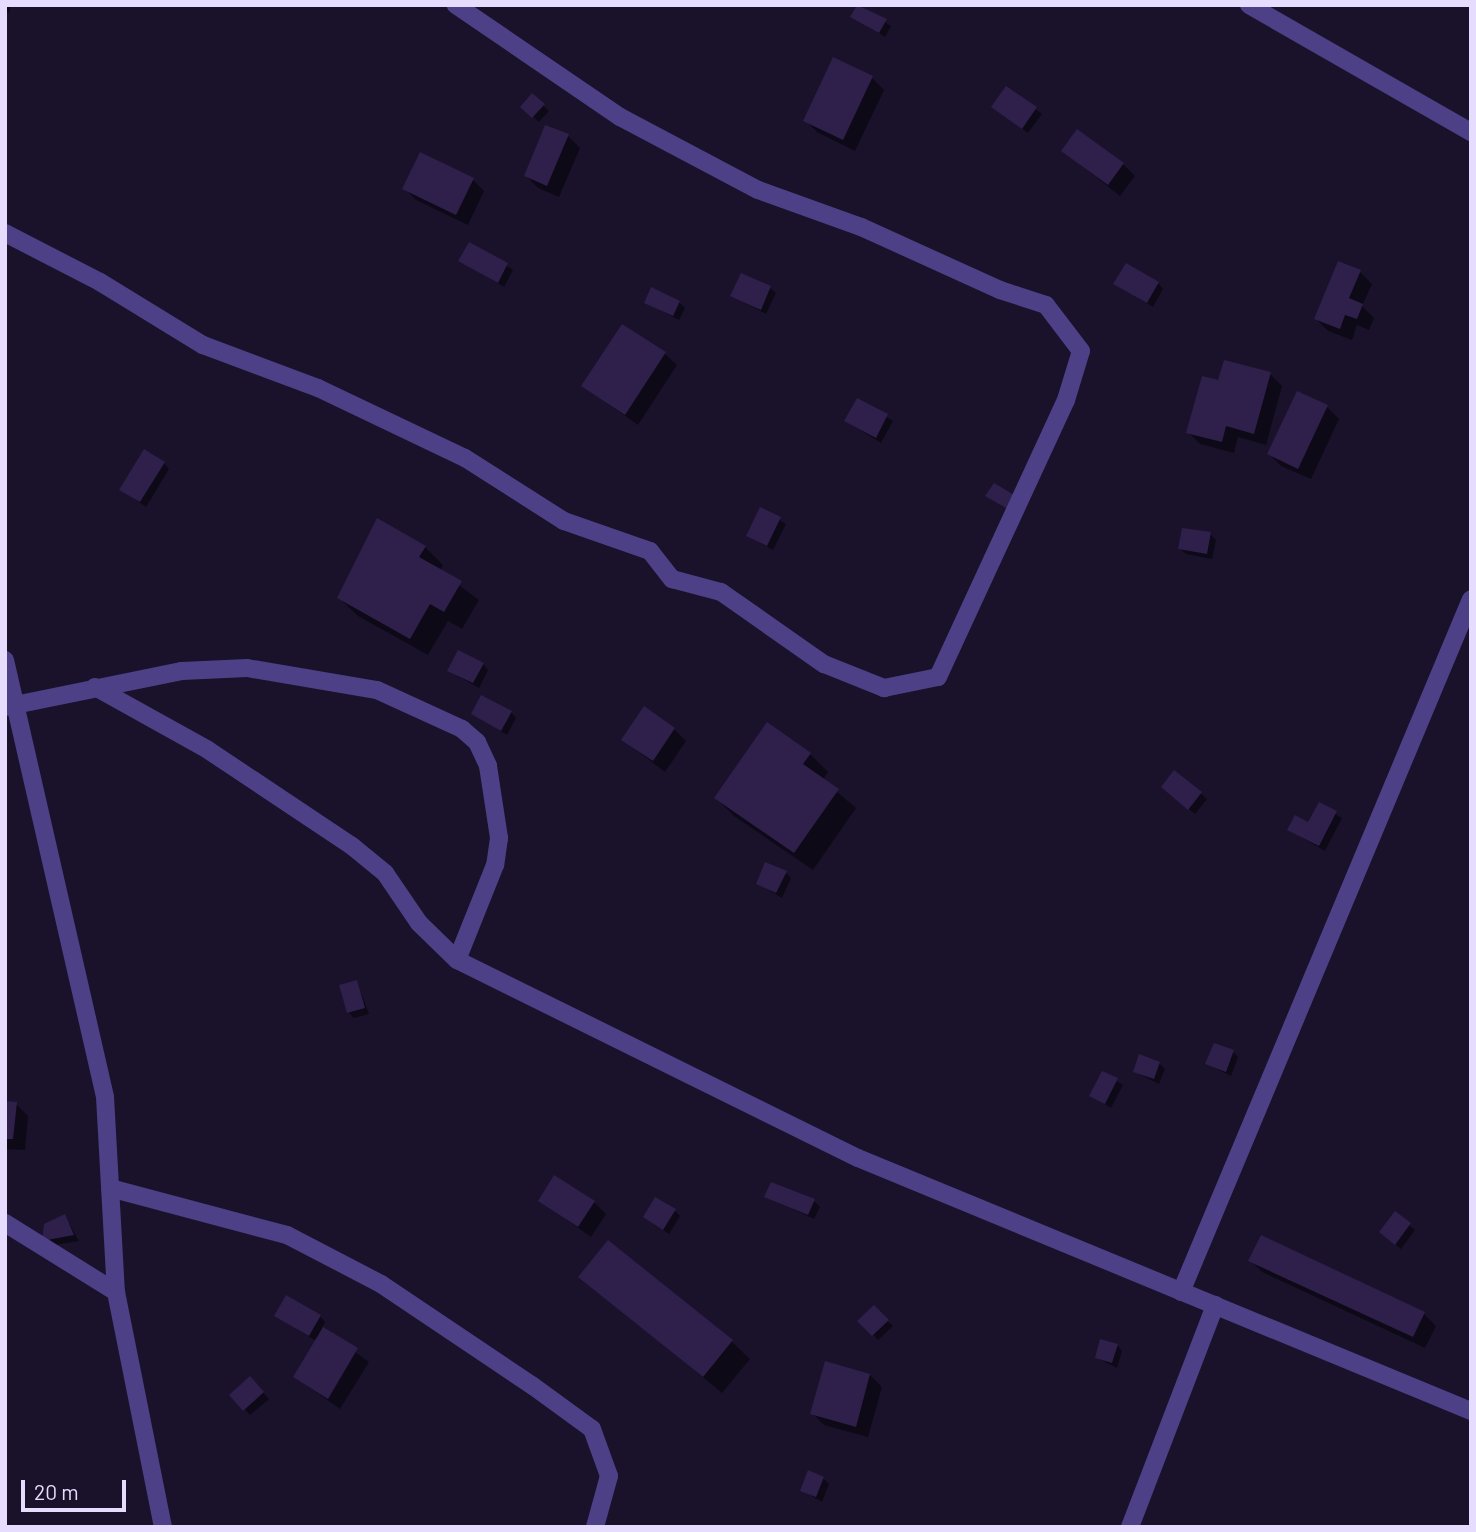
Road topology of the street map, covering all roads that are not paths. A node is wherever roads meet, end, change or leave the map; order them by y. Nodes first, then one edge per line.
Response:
1 (456, 5) edge
2 (1249, 5) edge
3 (1471, 132) edge
4 (5, 233) edge
5 (1471, 599) edge
6 (5, 660) edge
7 (95, 687) junction
8 (11, 706) edge
9 (457, 960) junction
10 (110, 1188) junction
11 (5, 1223) edge
12 (116, 1292) junction
13 (1181, 1292) junction
14 (1215, 1305) junction
15 (1471, 1411) edge
16 (163, 1527) edge
17 (595, 1527) edge
18 (1130, 1527) edge

1 - 4 street
2 - 3 street
5 - 13 street
6 - 8 street
7 - 8 street
7 - 9 street
7 - 9 street
8 - 10 street
9 - 13 street
10 - 12 street
10 - 17 street
11 - 12 street
12 - 16 street
13 - 14 street
14 - 15 street
14 - 18 street

